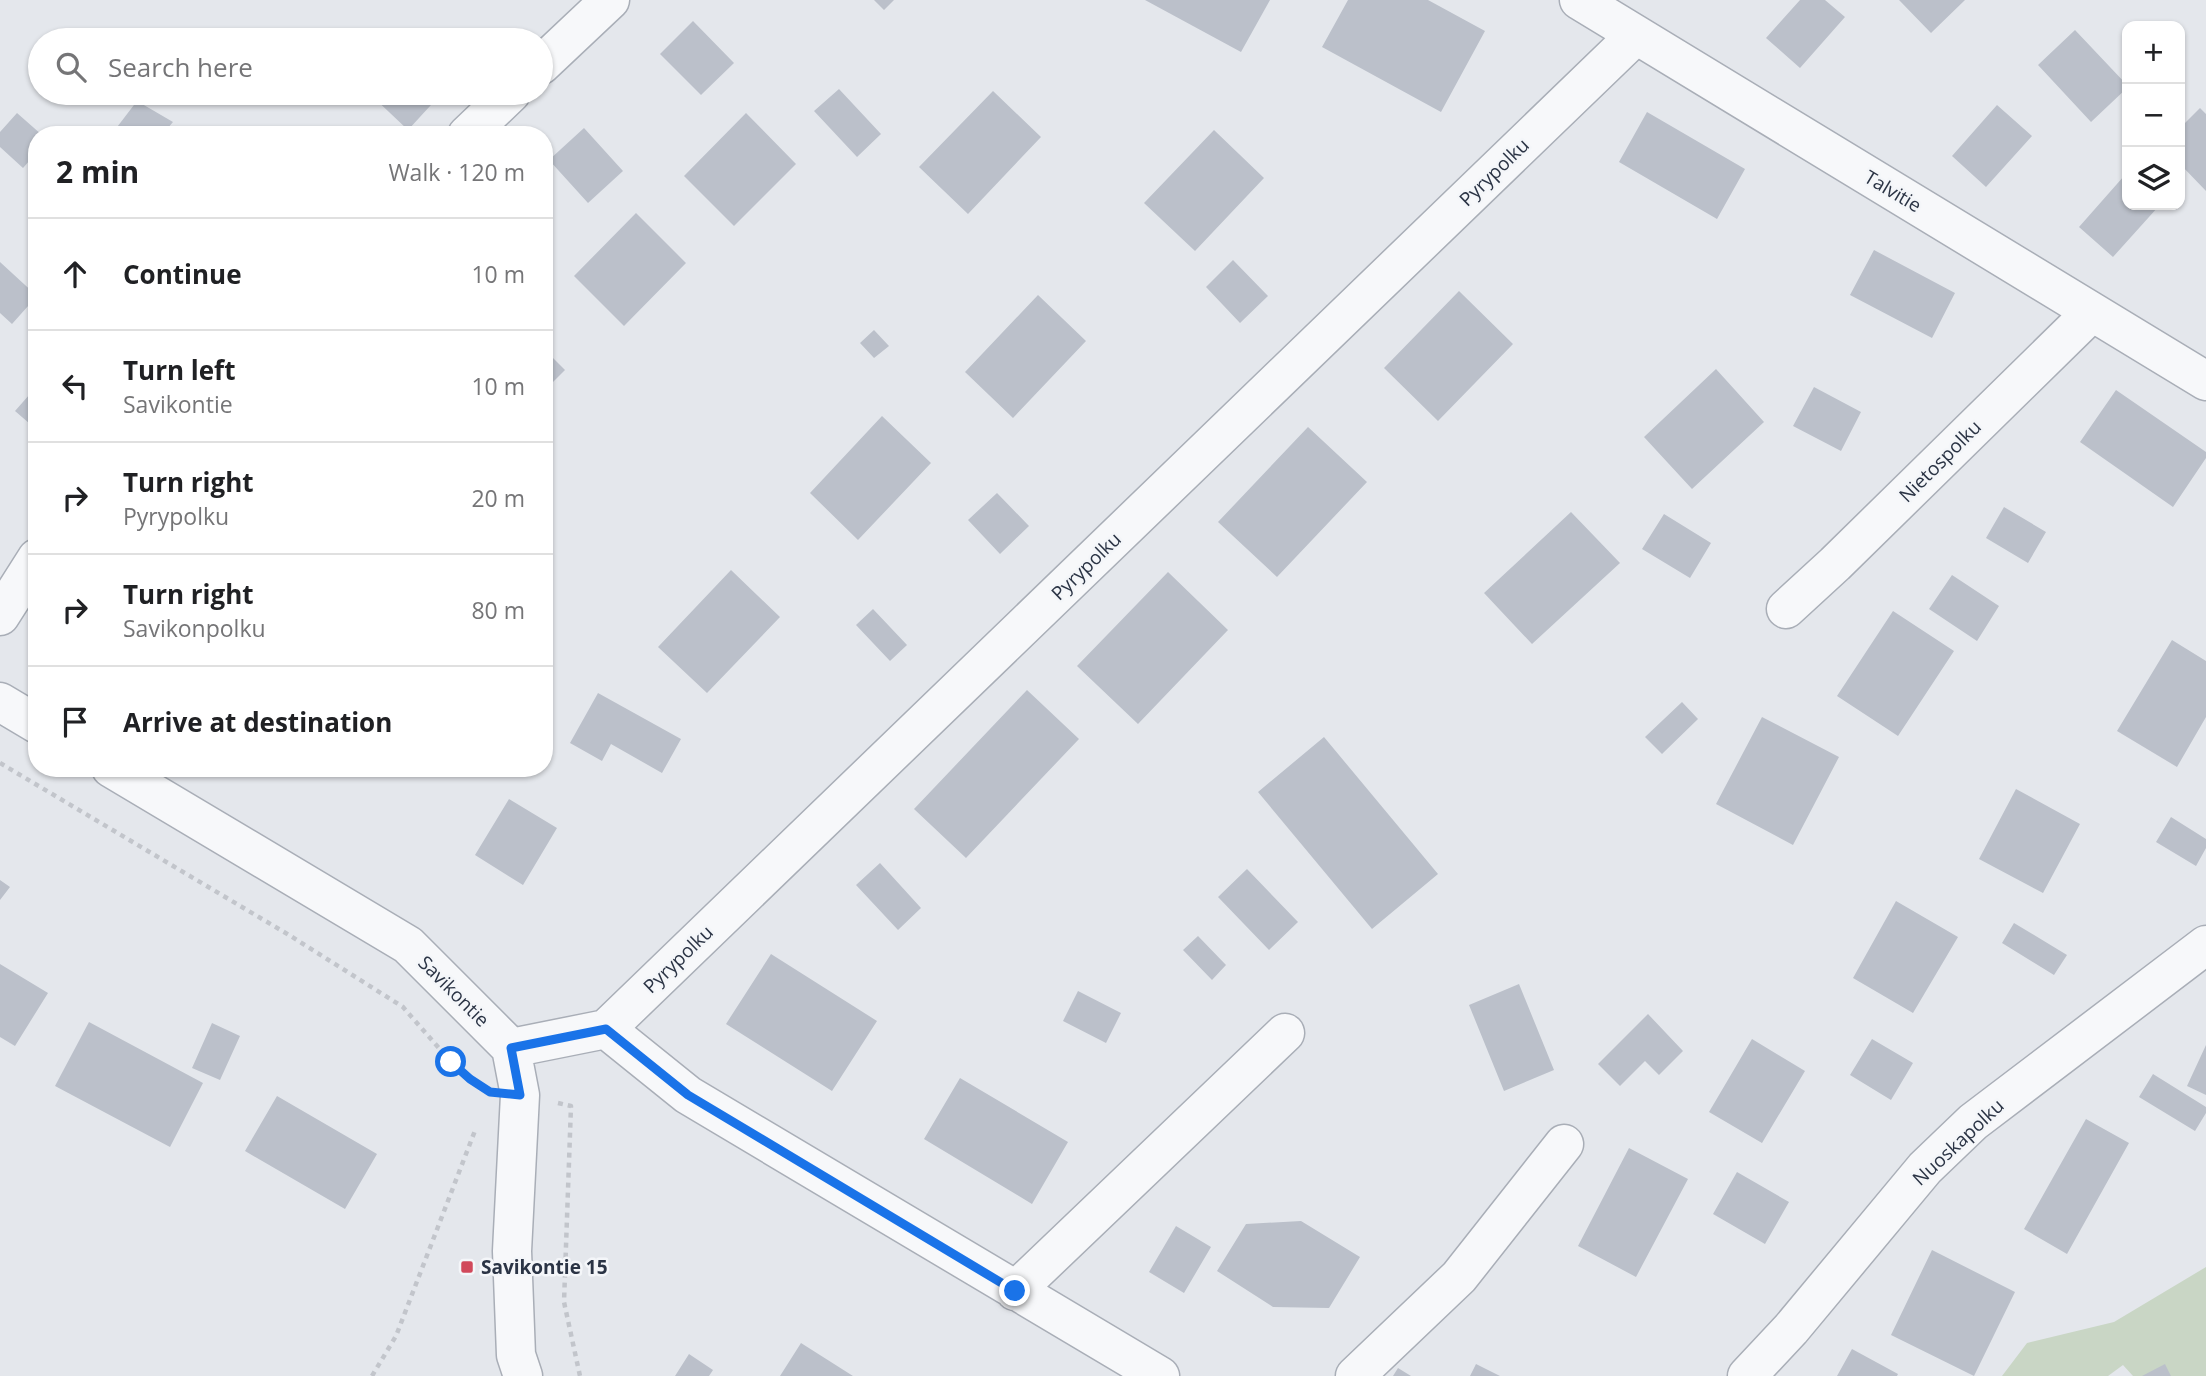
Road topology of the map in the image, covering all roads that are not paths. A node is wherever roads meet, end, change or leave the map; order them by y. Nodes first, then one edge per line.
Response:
1 (610, 0) edge
2 (1579, 0) edge
3 (1636, 35) junction
4 (553, 54) edge
5 (498, 105) edge
6 (476, 126) edge
7 (2092, 312) junction
8 (2206, 381) edge
9 (28, 572) edge
10 (1786, 609) dead end
11 (0, 616) edge
12 (0, 702) edge
13 (28, 719) edge
14 (126, 777) edge
15 (2206, 945) edge
16 (606, 1029) junction
17 (1285, 1033) dead end
18 (511, 1048) junction
19 (1564, 1144) dead end
20 (1015, 1291) junction
21 (523, 1376) edge
22 (1160, 1376) edge
23 (1355, 1376) edge
24 (1747, 1376) edge

1 - 4 street
2 - 3 street, Talvitie
3 - 7 street, Talvitie
3 - 16 street, Pyrypolku
5 - 6 street
7 - 8 street, Talvitie
7 - 10 street, Nietospolku
9 - 11 street
12 - 13 street
14 - 18 street, Savikontie
15 - 24 street, Nuoskapolku
16 - 18 street
16 - 20 street
17 - 20 street
18 - 21 street
19 - 23 street
20 - 22 street

